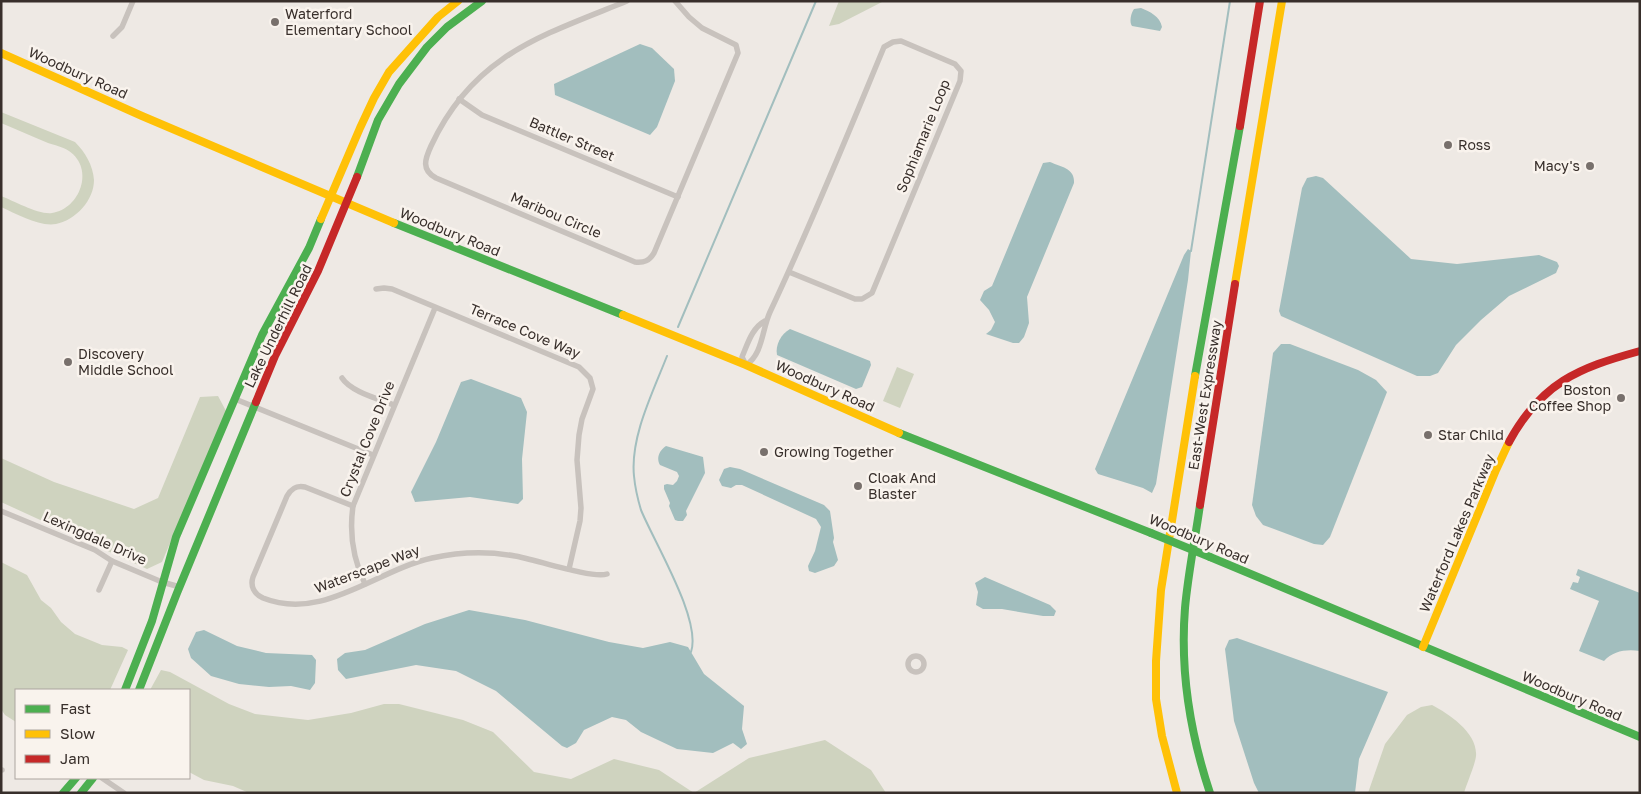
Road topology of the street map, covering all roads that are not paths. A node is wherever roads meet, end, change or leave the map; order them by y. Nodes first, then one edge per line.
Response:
1 (133, 1) edge
2 (458, 1) edge
3 (482, 1) edge
4 (627, 1) edge
5 (676, 1) edge
6 (1260, 1) edge
7 (1282, 1) edge
8 (113, 36) dead end
9 (1, 53) edge
10 (459, 99) junction
11 (331, 196) junction
12 (678, 197) junction
13 (347, 203) junction
14 (789, 272) junction
15 (376, 289) dead end
16 (435, 308) junction
17 (766, 321) junction
18 (1640, 352) edge
19 (746, 365) junction
20 (342, 378) dead end
21 (236, 399) junction
22 (394, 405) junction
23 (254, 406) junction
24 (373, 455) junction
25 (353, 506) junction
26 (1, 510) edge
27 (112, 561) junction
28 (569, 569) junction
29 (607, 574) dead end
30 (162, 582) junction
31 (365, 584) junction
32 (180, 587) junction
33 (98, 590) dead end
34 (1423, 647) junction
35 (125, 689) edge
36 (139, 689) edge
37 (1640, 737) edge
38 (75, 779) edge
39 (92, 779) edge
40 (103, 779) edge
41 (63, 793) edge
42 (81, 793) edge
43 (124, 793) edge
44 (1176, 793) edge
45 (1210, 793) edge

1 - 8 street
2 - 11 main road, Lake Underhill Road
3 - 13 main road, Lake Underhill Road
4 - 10 street, Maribou Circle
5 - 12 street, Maribou Circle
6 - 44 main road, East-West Expressway
7 - 45 main road, East-West Expressway
9 - 11 main road, Woodbury Road
10 - 12 street, Battler Street
10 - 12 street, Maribou Circle
11 - 13 main road, Woodbury Road
11 - 21 main road, Lake Underhill Road
13 - 19 main road, Woodbury Road
13 - 23 main road, Lake Underhill Road
14 - 14 street, Sophiamarie Loop
14 - 17 street, Sophiamarie Loop
15 - 16 street, Terrace Cove Way
16 - 22 street, Crystal Cove Drive
16 - 28 street, Terrace Cove Way
17 - 19 street, Sophiamarie Loop
17 - 19 street, Sophiamarie Loop
18 - 34 main road, Waterford Lakes Parkway
19 - 34 main road, Woodbury Road, bridge
20 - 22 street
21 - 23 street
21 - 30 main road, Lake Underhill Road
22 - 24 street, Crystal Cove Drive
23 - 24 street
23 - 32 main road, Lake Underhill Road
24 - 25 street, Crystal Cove Drive
25 - 31 street, Crystal Cove Drive
25 - 31 street, Waterscape Way
26 - 27 street, Lexingdale Drive
27 - 30 street, Lexingdale Drive
27 - 33 street
28 - 29 street, Waterscape Way
28 - 31 street, Waterscape Way
30 - 32 street, Lexingdale Drive
30 - 35 main road, Lake Underhill Road
32 - 36 main road, Lake Underhill Road
34 - 37 main road, Woodbury Road
38 - 41 main road
39 - 42 main road
40 - 43 street

